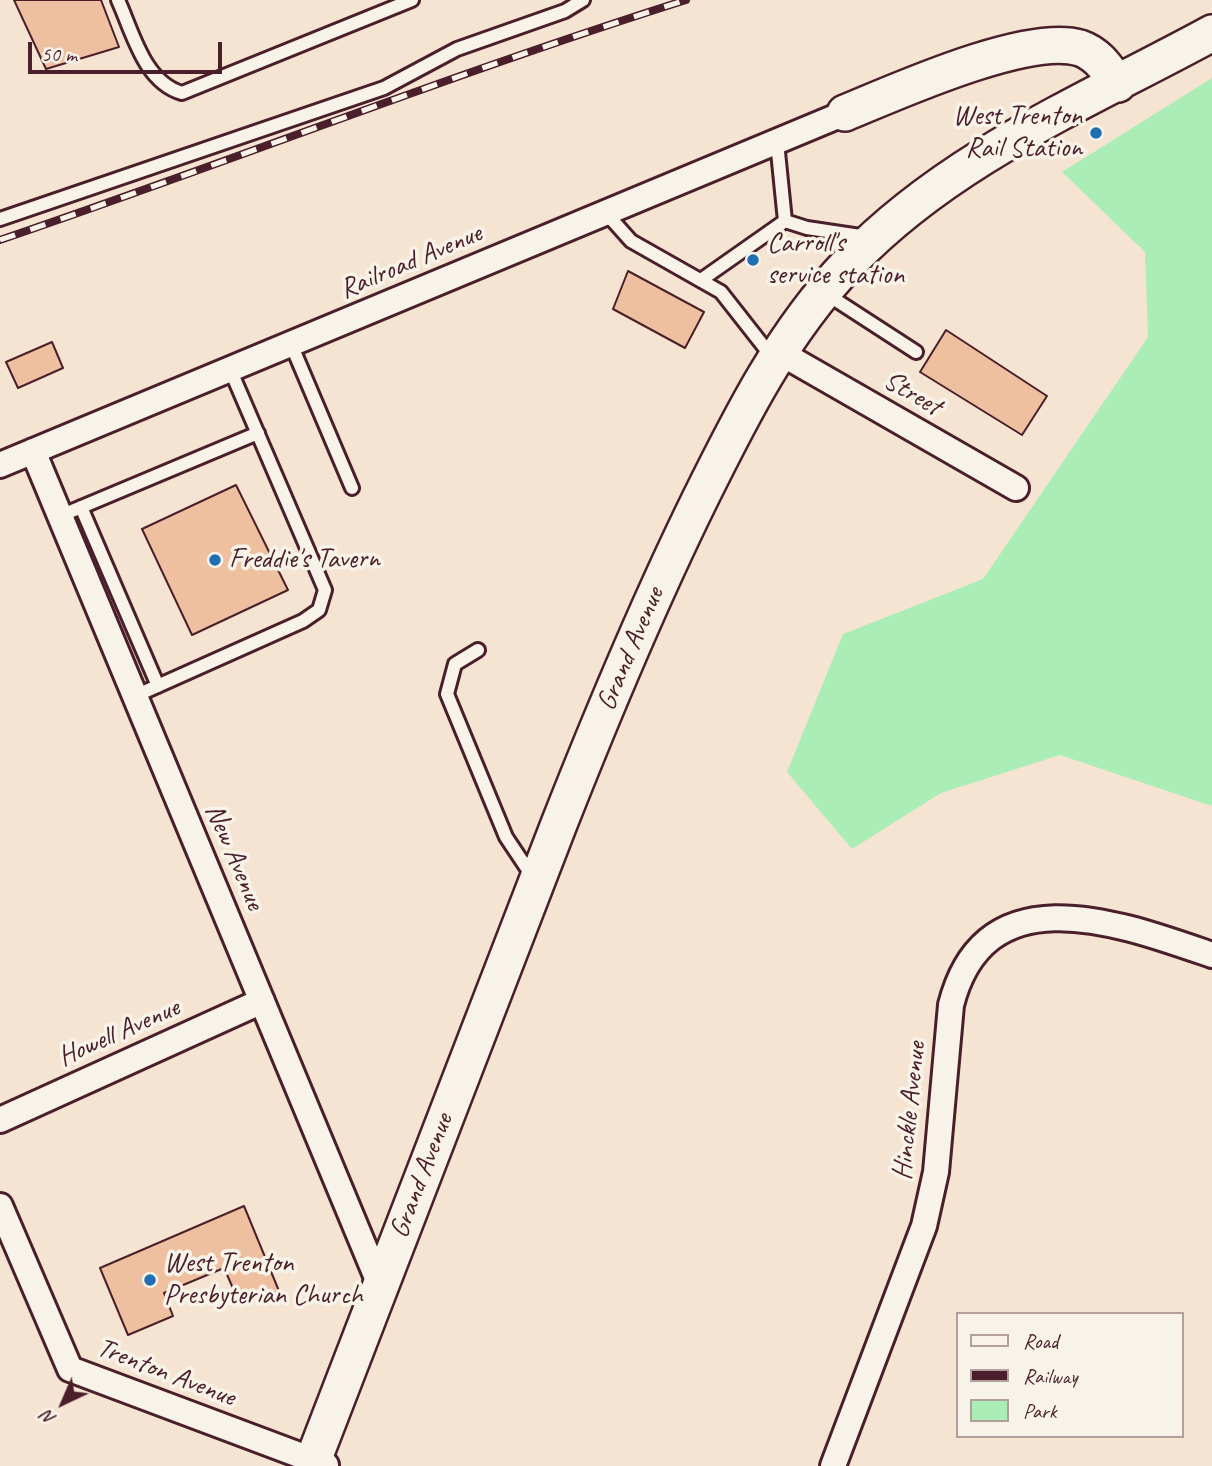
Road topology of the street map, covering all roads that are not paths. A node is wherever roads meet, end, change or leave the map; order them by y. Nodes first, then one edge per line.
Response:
1 (118, 0) edge
2 (412, 0) edge
3 (583, 0) edge
4 (1212, 33) edge
5 (1118, 84) junction
6 (845, 113) joint
7 (777, 142) junction
8 (606, 213) junction
9 (0, 219) edge
10 (785, 221) junction
11 (874, 238) junction
12 (701, 280) junction
13 (824, 292) junction
14 (290, 344) junction
15 (916, 352) dead end
16 (776, 356) junction
17 (230, 369) junction
18 (258, 433) junction
19 (33, 451) junction
20 (0, 465) edge
21 (352, 488) dead end
22 (1016, 488) dead end
23 (71, 512) junction
24 (478, 650) dead end
25 (158, 686) junction
26 (135, 696) junction
27 (536, 882) junction
28 (1212, 955) edge
29 (262, 1001) junction
30 (0, 1120) edge
31 (0, 1206) edge
32 (380, 1285) junction
33 (317, 1464) edge
34 (833, 1466) edge

1 - 2 lane
3 - 9 lane
4 - 5 main road, Grand Avenue
5 - 6 main road
5 - 11 main road, Grand Avenue
6 - 7 street, Railroad Avenue
7 - 8 street, Railroad Avenue
7 - 10 lane
8 - 12 lane
8 - 14 street, Railroad Avenue
10 - 11 lane
10 - 12 lane
11 - 13 main road, Grand Avenue
12 - 16 lane
13 - 15 lane
13 - 16 main road, Grand Avenue
14 - 17 street, Railroad Avenue
14 - 21 lane
16 - 22 street, Street
16 - 27 main road, Grand Avenue
17 - 18 lane
17 - 19 street, Railroad Avenue
18 - 23 lane
18 - 25 lane
19 - 20 street, Railroad Avenue
19 - 23 street, New Avenue
23 - 25 lane
23 - 26 street, New Avenue
24 - 27 lane
25 - 26 lane
26 - 29 street, New Avenue
27 - 32 main road, Grand Avenue
28 - 34 street, Hinckle Avenue
29 - 30 street, Howell Avenue
29 - 32 street, New Avenue
31 - 33 street, Trenton Avenue
32 - 33 main road, Grand Avenue

